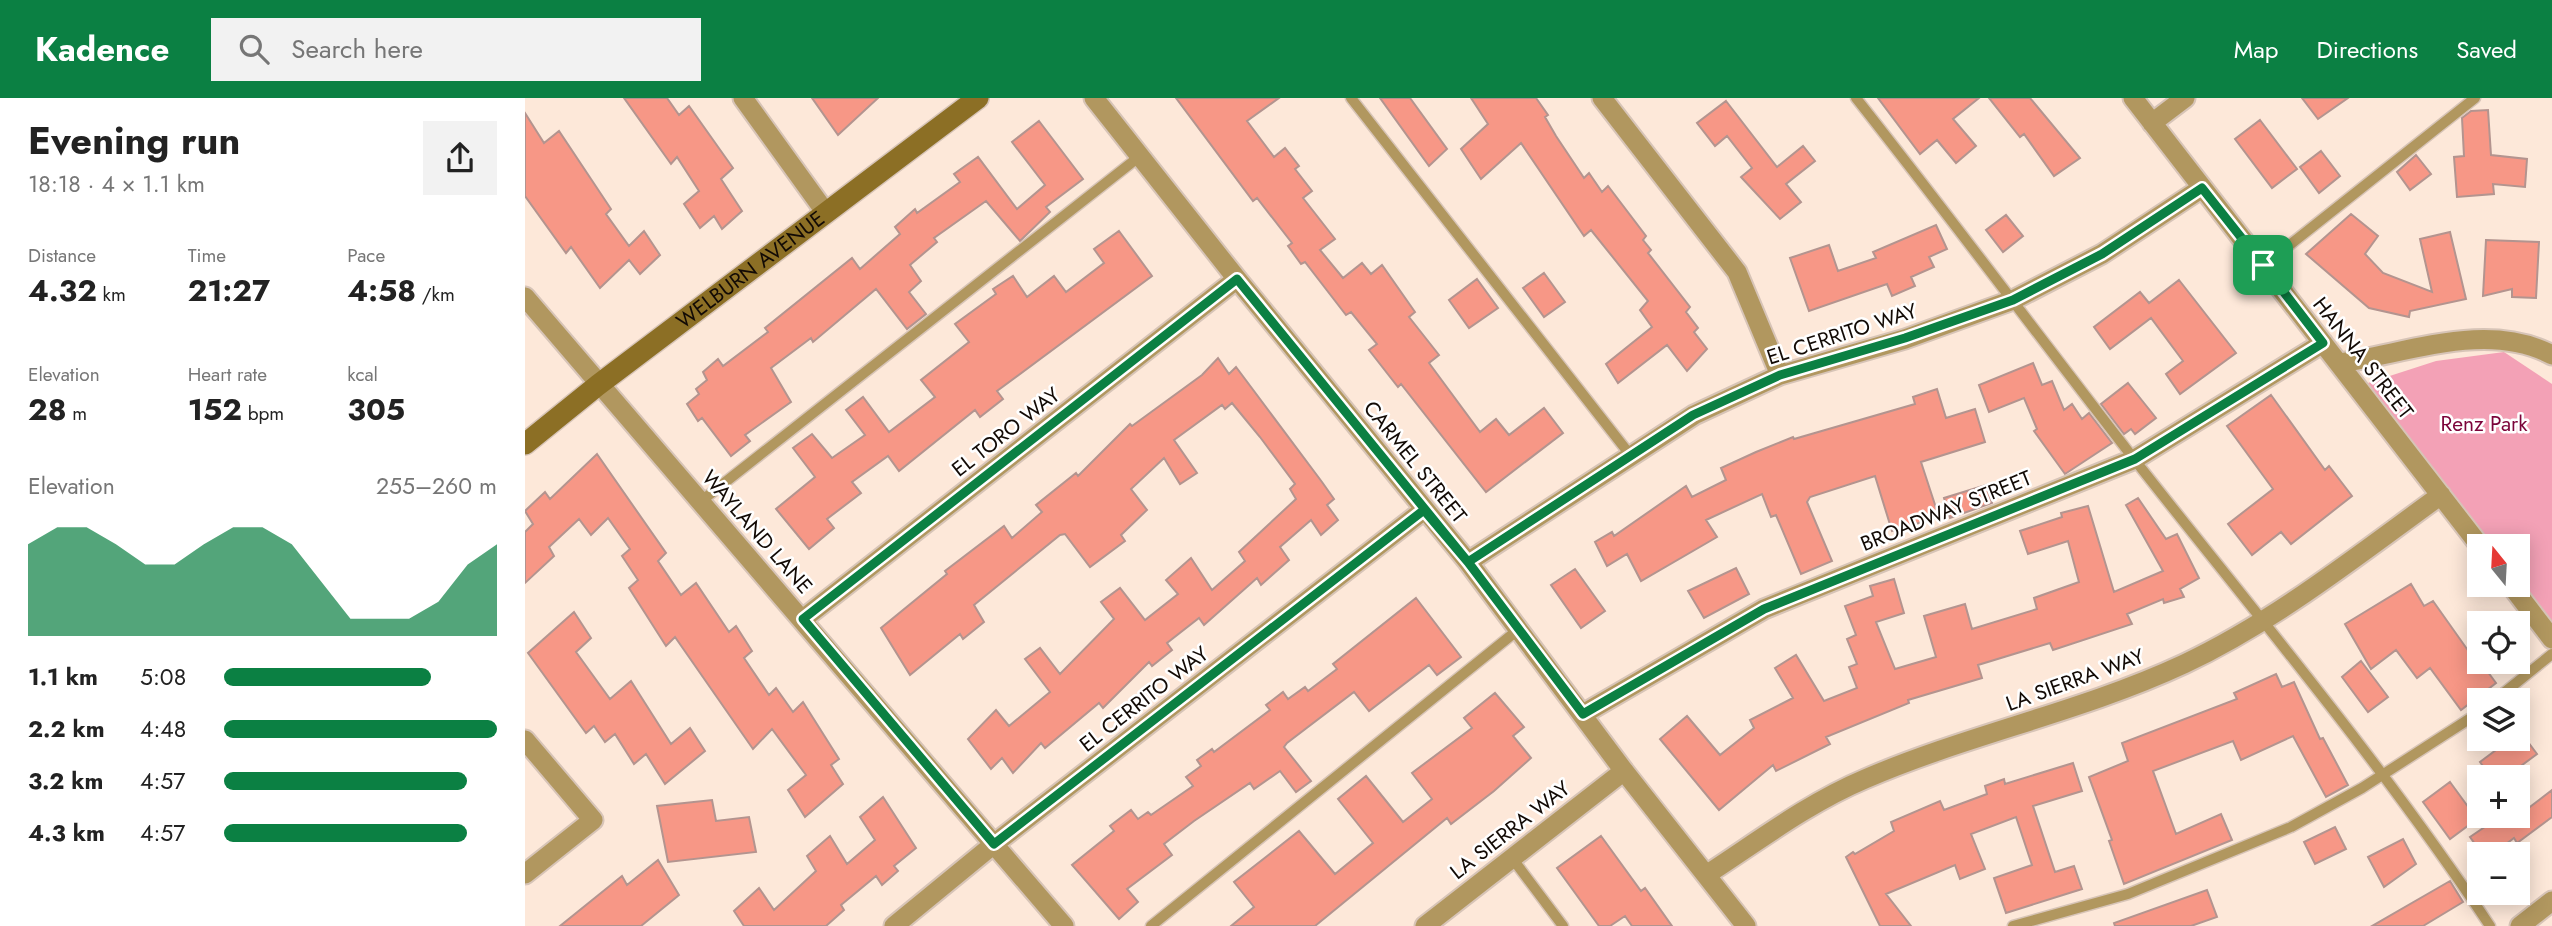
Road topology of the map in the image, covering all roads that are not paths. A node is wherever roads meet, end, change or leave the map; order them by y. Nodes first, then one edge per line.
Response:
1 (743, 98) edge
2 (978, 98) edge
3 (1094, 98) edge
4 (1350, 98) edge
5 (1602, 98) edge
6 (1856, 98) edge
7 (2133, 98) edge
8 (2185, 98) edge
9 (2475, 98) edge
10 (2153, 123) junction
11 (1140, 156) junction
12 (2202, 188) junction
13 (826, 213) junction
14 (2263, 265) junction
15 (1237, 279) junction
16 (525, 297) edge
17 (2013, 300) junction
18 (2323, 343) junction
19 (2552, 355) edge
20 (2339, 363) junction
21 (1780, 375) junction
22 (598, 384) junction
23 (525, 444) edge
24 (1631, 456) junction
25 (2135, 459) junction
26 (2441, 495) junction
27 (700, 502) junction
28 (1424, 510) junction
29 (2471, 534) edge
30 (1468, 562) junction
31 (2520, 597) edge
32 (803, 619) junction
33 (2266, 622) junction
34 (1519, 629) junction
35 (2552, 639) edge
36 (2552, 654) edge
37 (2510, 688) edge
38 (1583, 714) junction
39 (2467, 720) edge
40 (525, 740) edge
41 (1624, 771) junction
42 (2383, 775) junction
43 (994, 844) junction
44 (1512, 858) junction
45 (525, 874) edge
46 (1706, 875) junction
47 (2552, 901) edge
48 (894, 926) edge
49 (1064, 926) edge
50 (1151, 926) edge
51 (1425, 926) edge
52 (1563, 926) edge
53 (1746, 926) edge
54 (2013, 926) edge
55 (2490, 926) edge
56 (2520, 926) edge

1 - 13 street
2 - 13 main road, WELBURN AVENUE
3 - 11 street, CARMEL STREET
4 - 24 lane
5 - 21 street
6 - 17 lane
7 - 10 street, HANNA STREET
8 - 10 street
9 - 14 lane
10 - 12 street, HANNA STREET
11 - 15 street, CARMEL STREET
11 - 27 lane
12 - 14 street, HANNA STREET
12 - 17 street, EL CERRITO WAY
13 - 22 main road, WELBURN AVENUE
14 - 18 street, HANNA STREET
15 - 28 street, CARMEL STREET
15 - 32 street, EL TORO WAY
16 - 22 street, WAYLAND LANE
17 - 21 street, EL CERRITO WAY
17 - 25 lane
18 - 20 street, HANNA STREET
18 - 25 street, BROADWAY STREET
19 - 20 street
20 - 26 street, HANNA STREET
21 - 24 street, EL CERRITO WAY
22 - 23 main road, WELBURN AVENUE
22 - 27 street, WAYLAND LANE
24 - 30 street, EL CERRITO WAY
25 - 33 lane
25 - 38 street, BROADWAY STREET
26 - 29 street, HANNA STREET
26 - 33 street, LA SIERRA WAY
27 - 32 street, WAYLAND LANE
28 - 30 street, CARMEL STREET
28 - 43 street, EL CERRITO WAY
30 - 34 street, CARMEL STREET
31 - 35 street
32 - 43 street, WAYLAND LANE
33 - 42 lane
33 - 46 street, LA SIERRA WAY
34 - 38 street, CARMEL STREET
34 - 50 lane
36 - 37 lane
38 - 41 street, CARMEL STREET
39 - 42 lane
40 - 45 street
41 - 44 street, LA SIERRA WAY
41 - 46 street, CARMEL STREET
42 - 54 lane
42 - 55 lane
43 - 48 street, EL CERRITO WAY
43 - 49 street, WAYLAND LANE
44 - 51 street, LA SIERRA WAY
44 - 52 lane
46 - 53 street, CARMEL STREET
47 - 56 street

